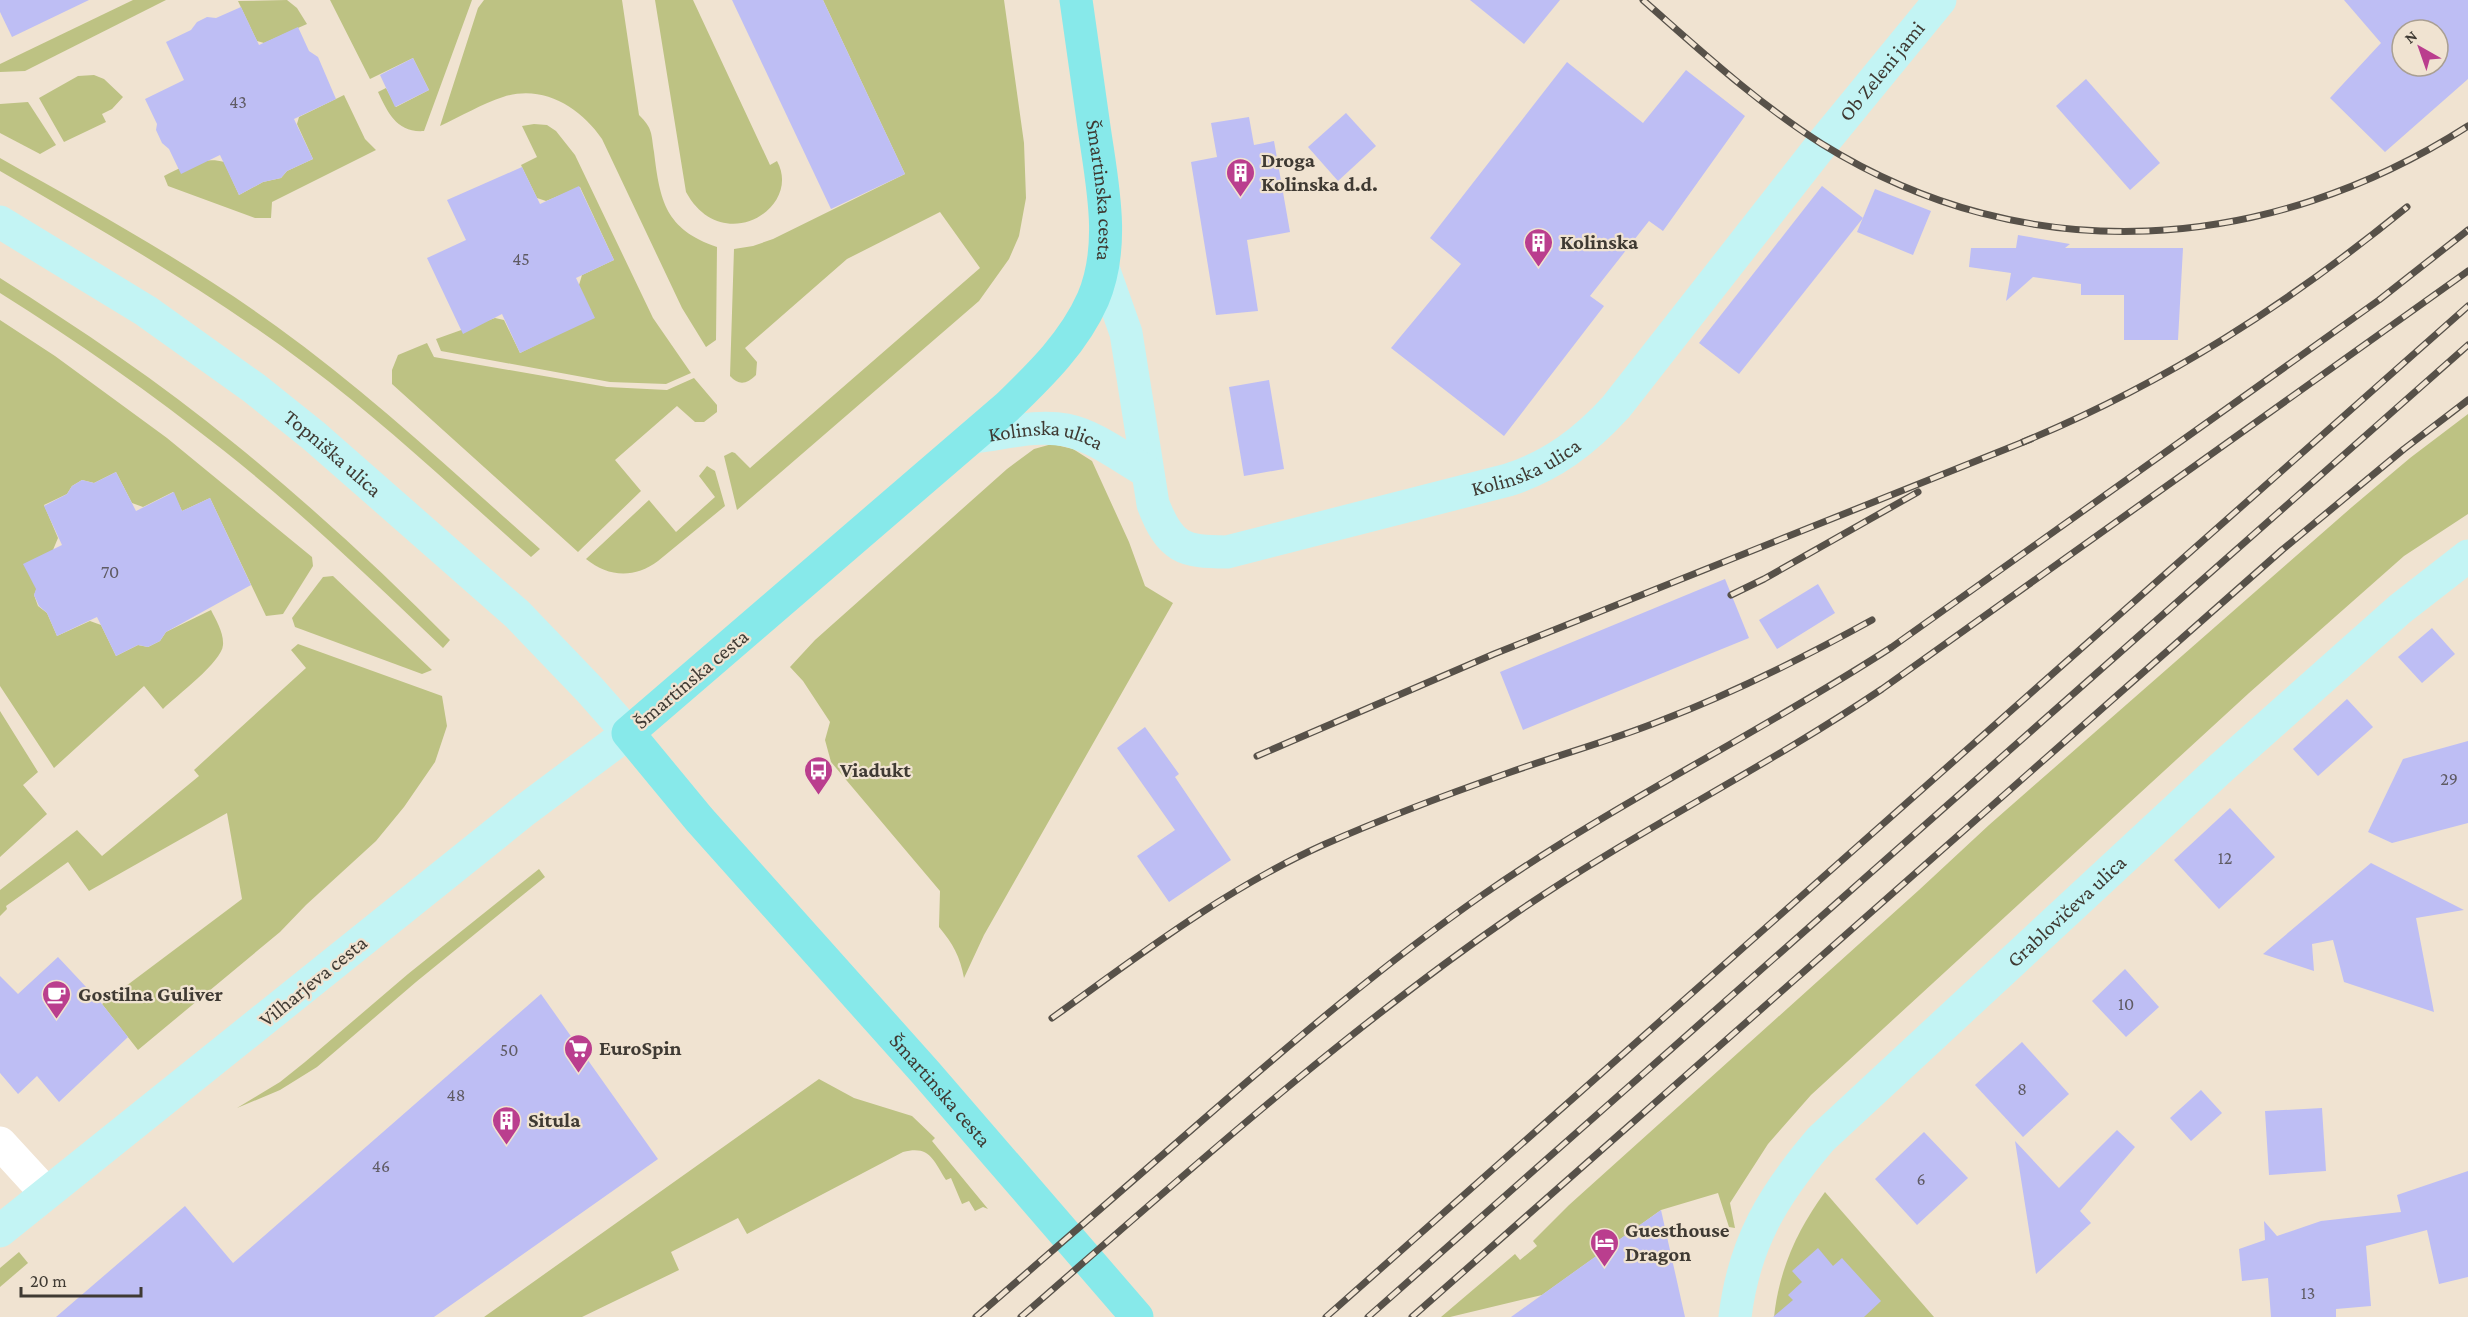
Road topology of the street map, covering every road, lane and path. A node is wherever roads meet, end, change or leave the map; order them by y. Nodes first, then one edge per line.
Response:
1 (1076, 0) edge
2 (1940, 0) edge
3 (1822, 144) joint
4 (0, 222) edge
5 (1102, 268) junction
6 (972, 437) junction
7 (1146, 471) junction
8 (2468, 556) edge
9 (627, 733) junction
10 (0, 1143) edge
11 (46, 1193) junction
12 (0, 1231) edge
13 (1137, 1317) edge
14 (1735, 1317) edge

1 - 5 main road, Šmartinska cesta
2 - 3 street, Ob Zeleni jami
3 - 7 street, Kolinska ulica
4 - 9 street, Topniška ulica
5 - 6 main road, Šmartinska cesta
5 - 7 street, Kolinska ulica
6 - 7 street, Kolinska ulica
6 - 9 main road, Šmartinska cesta
8 - 14 street, Grablovičeva ulica
9 - 11 street, Vilharjeva cesta
9 - 13 main road, Šmartinska cesta
10 - 11 street
11 - 12 street, Vilharjeva cesta

